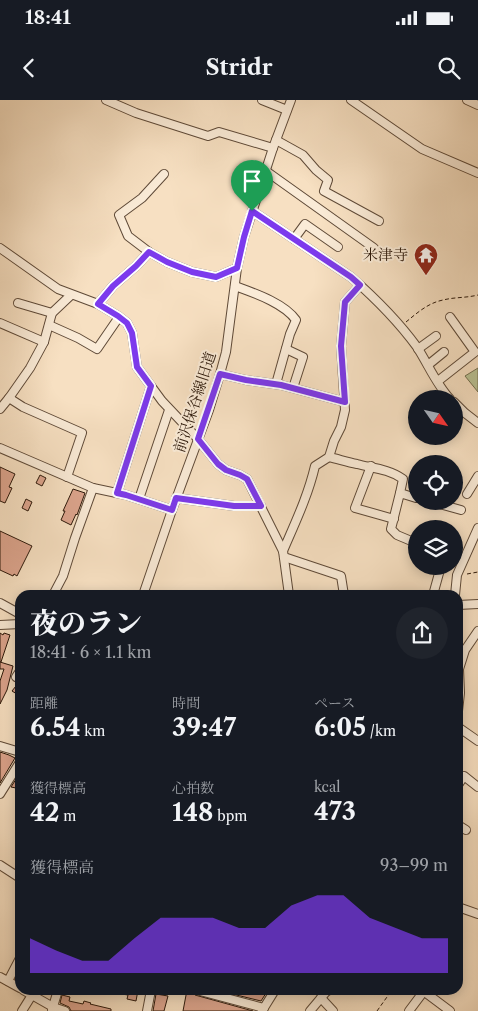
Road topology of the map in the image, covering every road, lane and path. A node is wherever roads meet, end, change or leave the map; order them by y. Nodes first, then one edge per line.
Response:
1 (106, 100) edge
2 (262, 100) edge
3 (291, 100) edge
4 (351, 100) edge
5 (467, 100) edge
6 (478, 105) edge
7 (287, 110) junction
8 (275, 144) junction
9 (266, 171) junction
10 (478, 173) edge
11 (164, 174) dead end
12 (252, 211) junction
13 (379, 221) dead end
14 (294, 240) junction
15 (338, 247) dead end
16 (0, 248) edge
17 (374, 248) dead end
18 (149, 252) junction
19 (237, 268) junction
20 (360, 285) junction
21 (235, 286) junction
22 (71, 295) junction
23 (478, 295) edge
24 (18, 303) dead end
25 (98, 304) junction
26 (52, 313) junction
27 (119, 317) junction
28 (450, 317) dead end
29 (0, 323) edge
30 (49, 325) junction
31 (401, 326) junction
32 (436, 336) dead end
33 (44, 342) junction
34 (286, 349) junction
35 (418, 349) junction
36 (444, 352) dead end
37 (428, 365) junction
38 (220, 374) junction
39 (438, 381) junction
40 (276, 384) junction
41 (151, 386) junction
42 (293, 388) junction
43 (444, 390) edge
44 (9, 398) junction
45 (345, 402) junction
46 (0, 409) edge
47 (170, 410) junction
48 (463, 410) edge
49 (478, 423) edge
50 (198, 439) junction
51 (0, 448) edge
52 (329, 457) junction
53 (371, 466) junction
54 (478, 476) edge
55 (68, 477) junction
56 (93, 488) junction
57 (117, 493) junction
58 (400, 493) junction
59 (467, 494) dead end
60 (408, 496) edge
61 (176, 498) junction
62 (139, 499) junction
63 (261, 506) junction
64 (172, 510) junction
65 (394, 519) junction
66 (478, 528) edge
67 (408, 540) edge
68 (283, 554) junction
69 (463, 562) edge
70 (478, 572) edge
71 (439, 575) edge
72 (457, 575) edge
73 (463, 575) edge
74 (56, 590) edge
75 (145, 590) edge
76 (289, 590) edge
77 (343, 590) edge
78 (434, 590) edge
79 (456, 590) edge
80 (0, 603) edge
81 (478, 604) edge
82 (463, 605) edge
83 (15, 611) edge
84 (15, 624) edge
85 (0, 625) edge
86 (478, 631) edge
87 (463, 656) edge
88 (463, 730) edge
89 (478, 741) edge
90 (0, 746) edge
91 (15, 750) edge
92 (15, 770) edge
93 (463, 778) edge
94 (478, 787) edge
95 (0, 794) edge
96 (463, 828) edge
97 (466, 830) dead end
98 (0, 865) edge
99 (15, 875) edge
100 (463, 909) edge
101 (478, 914) edge
102 (15, 968) edge
103 (0, 977) edge
104 (8, 982) junction
105 (15, 986) edge
106 (32, 995) joint
107 (56, 995) edge
108 (150, 995) edge
109 (213, 995) edge
110 (271, 995) edge
111 (323, 995) edge
112 (326, 995) edge
113 (388, 995) edge
114 (420, 995) edge
115 (428, 995) edge
116 (52, 1009) edge
117 (263, 1010) edge
118 (22, 1011) edge
119 (65, 1011) edge
120 (147, 1011) edge
121 (310, 1011) edge
122 (333, 1011) edge
123 (377, 1011) edge
124 (409, 1011) edge
125 (450, 1011) edge

1 - 8 street
2 - 7 street
3 - 7 street, 前沢保谷線旧道
4 - 10 street
5 - 6 street
7 - 8 street, 前沢保谷線旧道
8 - 9 street, 前沢保谷線旧道
8 - 13 street
9 - 12 street, 前沢保谷線旧道
9 - 17 street
11 - 18 street
12 - 14 street
12 - 19 street, 前沢保谷線旧道
14 - 15 street
14 - 20 street
16 - 22 street
18 - 19 street
18 - 25 street
19 - 21 street, 前沢保谷線旧道
20 - 31 street
20 - 45 street
21 - 34 street
21 - 38 street, 前沢保谷線旧道
22 - 25 street
22 - 26 street
23 - 31 path
24 - 26 street
25 - 27 street
26 - 30 street
27 - 30 street
27 - 41 street
28 - 39 street
29 - 33 street
30 - 33 street
31 - 35 street
32 - 35 street
33 - 44 street
34 - 40 street
34 - 42 street
35 - 37 street
36 - 37 street
37 - 39 street
38 - 40 street
38 - 50 street, 前沢保谷線旧道
39 - 43 street
40 - 42 street
41 - 47 street
41 - 57 street
42 - 45 street
44 - 46 street
44 - 55 street
45 - 52 street
47 - 50 street
47 - 62 street
48 - 49 street
50 - 61 street, 前沢保谷線旧道
50 - 63 street
51 - 55 street
52 - 53 street
52 - 68 street
53 - 58 street
53 - 65 street
54 - 59 street
55 - 56 street
56 - 57 street
56 - 74 street
57 - 62 street
58 - 60 street
58 - 65 street
61 - 63 street
61 - 64 street, 前沢保谷線旧道
62 - 64 street
63 - 68 street
64 - 75 street, 前沢保谷線旧道
65 - 67 street
66 - 69 street
68 - 76 street
68 - 77 street
70 - 73 path
71 - 78 street
72 - 79 street
80 - 83 street
81 - 82 street
84 - 85 street
86 - 87 street
88 - 89 street
90 - 91 street
92 - 95 street
93 - 94 street
96 - 97 street
98 - 99 street
100 - 101 street
102 - 104 street
103 - 104 street
104 - 105 street
106 - 116 street
106 - 118 street
107 - 116 street
108 - 120 street
109 - 117 street
110 - 117 street
111 - 121 street
112 - 122 street
113 - 123 path
114 - 124 street
115 - 125 street
116 - 119 street

